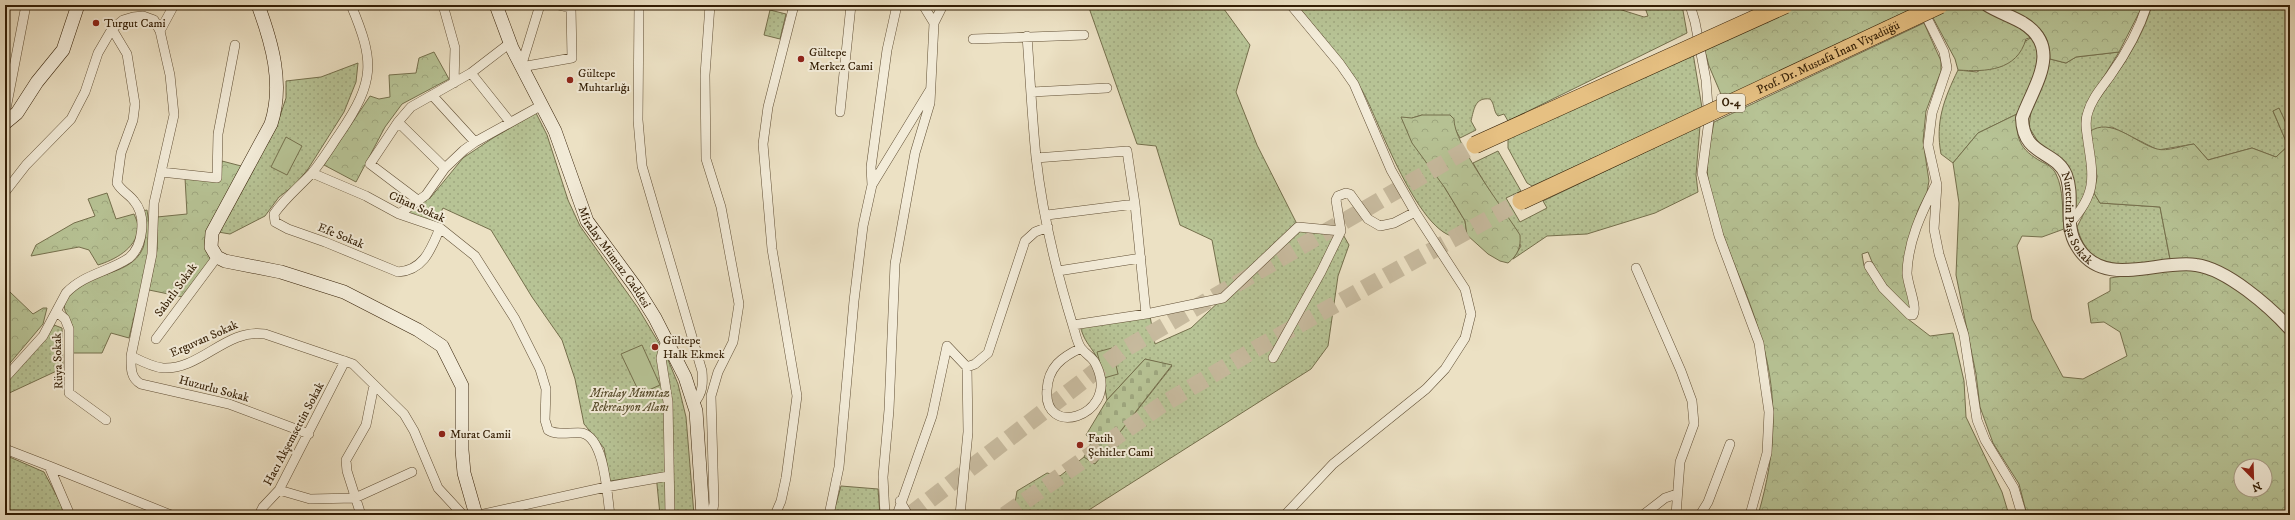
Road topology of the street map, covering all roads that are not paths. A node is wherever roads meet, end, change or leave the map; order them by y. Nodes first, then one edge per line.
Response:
1 (26, 5) edge
2 (78, 5) edge
3 (174, 5) edge
4 (258, 5) edge
5 (351, 5) edge
6 (444, 5) edge
7 (496, 5) edge
8 (540, 5) edge
9 (558, 5) edge
10 (639, 5) edge
11 (710, 5) edge
12 (794, 5) edge
13 (850, 5) edge
14 (897, 5) edge
15 (922, 5) edge
16 (1291, 5) edge
17 (1690, 5) edge
18 (1695, 5) edge
19 (1784, 5) edge
20 (1921, 5) edge
21 (1940, 5) edge
22 (1987, 5) edge
23 (2146, 5) edge
24 (571, 6) edge
25 (940, 7) edge
26 (1695, 22) junction
27 (934, 23) junction
28 (112, 29) junction
29 (160, 31) junction
30 (1084, 35) dead end
31 (1027, 36) junction
32 (973, 39) dead end
33 (510, 43) junction
34 (235, 45) dead end
35 (521, 67) junction
36 (471, 73) junction
37 (454, 83) junction
38 (931, 88) junction
39 (1107, 88) dead end
40 (1032, 92) junction
41 (432, 95) junction
42 (542, 105) junction
43 (840, 112) dead end
44 (5, 114) edge
45 (398, 122) junction
46 (510, 122) junction
47 (5, 123) edge
48 (475, 142) junction
49 (1475, 144) tunnel mouth
50 (1036, 158) junction
51 (445, 168) junction
52 (161, 172) junction
53 (312, 173) junction
54 (1937, 183) junction
55 (872, 185) junction
56 (5, 192) edge
57 (419, 201) junction
58 (1521, 201) tunnel mouth
59 (154, 203) junction
60 (137, 204) junction
61 (1135, 204) junction
62 (1415, 212) junction
63 (399, 214) junction
64 (1047, 215) junction
65 (2070, 224) junction
66 (1048, 227) junction
67 (440, 228) junction
68 (1341, 231) junction
69 (217, 256) junction
70 (1140, 258) junction
71 (1869, 266) dead end
72 (1636, 268) dead end
73 (1058, 271) junction
74 (57, 312) junction
75 (1146, 314) junction
76 (1073, 325) junction
77 (2290, 330) edge
78 (156, 339) dead end
79 (668, 343) junction
80 (1081, 348) junction
81 (131, 356) junction
82 (1273, 358) dead end
83 (345, 361) junction
84 (967, 367) junction
85 (5, 378) edge
86 (374, 385) junction
87 (694, 403) junction
88 (106, 420) dead end
89 (309, 434) junction
90 (1730, 444) dead end
91 (5, 448) edge
92 (50, 466) junction
93 (412, 472) dead end
94 (668, 476) junction
95 (606, 487) junction
96 (279, 490) junction
97 (1677, 494) junction
98 (355, 498) junction
99 (900, 501) junction
100 (1648, 513) edge
101 (70, 515) edge
102 (171, 515) edge
103 (259, 515) edge
104 (361, 515) edge
105 (463, 515) edge
106 (476, 515) edge
107 (479, 515) edge
108 (610, 515) edge
109 (670, 515) edge
110 (703, 515) edge
111 (712, 515) edge
112 (775, 515) edge
113 (829, 515) edge
114 (885, 515) edge
115 (897, 515) edge
116 (908, 515) edge
117 (960, 515) edge
118 (1285, 515) edge
119 (1676, 515) edge
120 (1700, 515) edge
121 (1750, 515) edge
122 (2022, 515) edge

1 - 44 street
2 - 47 main road
3 - 29 street
4 - 69 main road
5 - 53 street
6 - 37 street
7 - 33 main road, Miralay Mümtaz Caddesi
8 - 35 street
9 - 24 street
10 - 87 street
11 - 111 street
12 - 112 street
13 - 43 street
14 - 55 street
15 - 27 street
16 - 62 street
17 - 26 street
18 - 26 street
19 - 49 highway, bridge
20 - 54 street
21 - 58 highway, Prof. Dr. Mustafa İnan Viyadüğü / O-4, bridge
22 - 65 street, Nurettin Paşa Sokak
23 - 65 street
24 - 35 street
25 - 27 street
26 - 121 street
27 - 38 street
28 - 29 street
28 - 56 street
28 - 60 street
29 - 52 street
30 - 31 street
31 - 32 street
31 - 40 street
33 - 35 main road, Miralay Mümtaz Caddesi
33 - 36 street
34 - 52 street
35 - 42 main road, Miralay Mümtaz Caddesi
36 - 37 street
36 - 46 street
37 - 41 street
38 - 55 street
38 - 114 street
39 - 40 street
40 - 50 street
41 - 45 street
41 - 48 street
42 - 46 street
42 - 79 main road, Miralay Mümtaz Caddesi
45 - 51 street
45 - 57 street
46 - 48 street
48 - 51 street
50 - 61 street
50 - 64 street
51 - 57 street
52 - 59 street
53 - 63 street, Cihan Sokak
53 - 67 street, Efe Sokak
54 - 71 street
54 - 122 street
55 - 113 street
57 - 63 street
59 - 60 street
59 - 81 street
60 - 74 street
61 - 64 street
61 - 70 street
62 - 68 street
62 - 118 street
63 - 67 street, Cihan Sokak
64 - 66 street
65 - 77 street, Nurettin Paşa Sokak
66 - 73 street
66 - 84 street
67 - 95 street, Cihan Sokak
68 - 75 street
68 - 82 street
69 - 78 street, Sabırlı Sokak
69 - 106 main road
70 - 73 street
70 - 75 street
72 - 97 street
73 - 76 street
74 - 85 street
74 - 88 street, Rüya Sokak
75 - 76 street
76 - 80 street
79 - 87 main road, Miralay Mümtaz Caddesi
79 - 94 street
80 - 80 street
81 - 83 street, Erguvan Sokak
81 - 89 street, Huzurlu Sokak
83 - 86 street, Erguvan Sokak
83 - 89 street, Hacı Akşemsettin Sokak
84 - 99 street
84 - 117 street
86 - 98 street
86 - 105 street, Erguvan Sokak
87 - 110 main road, Miralay Mümtaz Caddesi
89 - 96 street, Hacı Akşemsettin Sokak
90 - 120 street
91 - 92 street
92 - 101 street
92 - 102 street
93 - 98 street
94 - 95 street
94 - 109 street
95 - 107 street
95 - 108 street, Cihan Sokak
96 - 98 street
96 - 103 street, Hacı Akşemsettin Sokak
97 - 100 street
97 - 119 street
98 - 104 street
99 - 115 street
99 - 116 street

